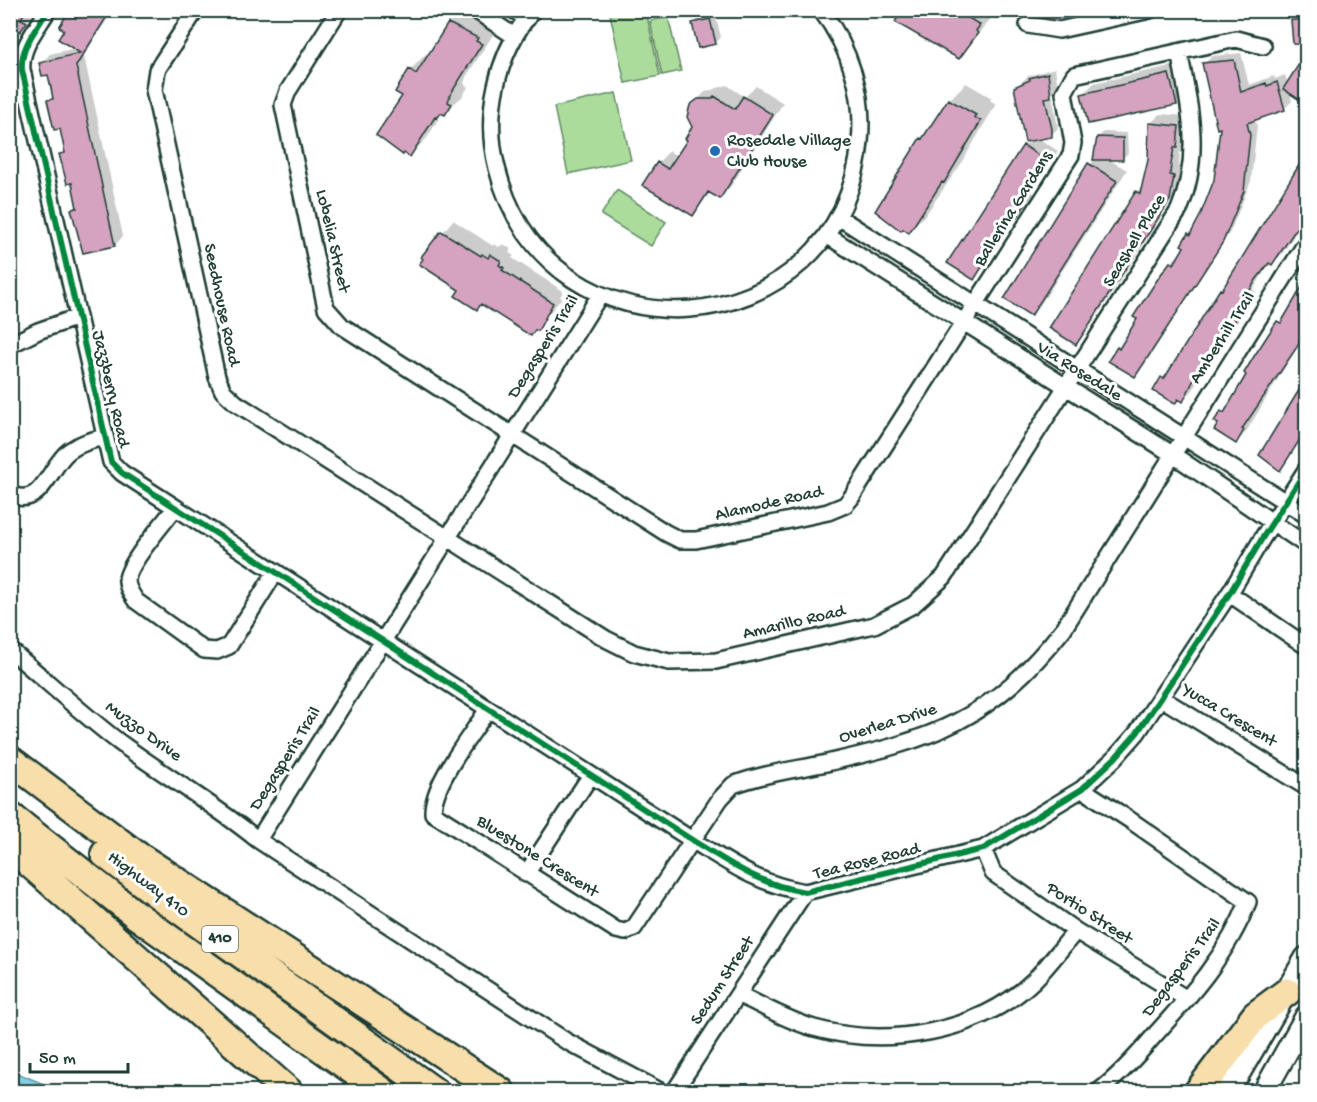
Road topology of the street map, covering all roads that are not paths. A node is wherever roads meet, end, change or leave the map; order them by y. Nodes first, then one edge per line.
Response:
1 (48, 10) edge
2 (195, 10) edge
3 (339, 10) edge
4 (475, 10) edge
5 (820, 10) edge
6 (1150, 10) edge
7 (525, 13) edge
8 (1124, 13) edge
9 (1028, 25) dead end
10 (514, 36) junction
11 (1263, 46) dead end
12 (1179, 52) junction
13 (27, 92) junction
14 (10, 96) edge
15 (840, 218) junction
16 (828, 236) junction
17 (1306, 243) edge
18 (600, 295) junction
19 (975, 306) junction
20 (78, 317) junction
21 (965, 321) junction
22 (10, 345) edge
23 (1078, 369) junction
24 (1066, 387) junction
25 (512, 434) junction
26 (105, 436) junction
27 (1182, 438) junction
28 (1172, 454) junction
29 (1306, 470) edge
30 (10, 494) edge
31 (1285, 502) junction
32 (175, 508) junction
33 (1306, 515) edge
34 (1272, 522) junction
35 (446, 536) junction
36 (1306, 545) edge
37 (275, 573) junction
38 (1230, 594) junction
39 (382, 642) junction
40 (1306, 646) edge
41 (10, 650) edge
42 (1161, 698) junction
43 (488, 708) junction
44 (10, 760) edge
45 (591, 775) junction
46 (10, 780) edge
47 (1306, 787) edge
48 (1082, 789) junction
49 (10, 816) edge
50 (258, 840) junction
51 (692, 840) junction
52 (10, 846) edge
53 (982, 849) junction
54 (526, 874) junction
55 (804, 892) junction
56 (1076, 931) junction
57 (1306, 958) edge
58 (1287, 992) junction
59 (738, 994) junction
60 (1187, 999) junction
61 (1306, 1017) edge
62 (289, 1092) edge
63 (383, 1092) edge
64 (435, 1092) edge
65 (501, 1092) edge
66 (662, 1092) edge
67 (674, 1092) edge
68 (1098, 1092) edge
69 (1198, 1092) edge
70 (1228, 1092) edge
71 (1264, 1092) edge

1 - 13 street, Jazzberry Road
2 - 35 street, Seedhouse Road
3 - 25 street, Lobelia Street
4 - 10 street
5 - 15 street
6 - 8 street
7 - 10 street
8 - 9 street
10 - 18 street
11 - 12 street, Ballerina Gardens
12 - 19 street, Ballerina Gardens
12 - 23 street, Seashell Place
13 - 14 street
13 - 20 street, Jazzberry Road
15 - 16 street
15 - 19 street, Via Rosedale
16 - 18 street
16 - 21 street, Via Rosedale
17 - 27 street, Amberhill Trail
18 - 25 street, Degasperis Trail
19 - 21 street, Ballerina Gardens
19 - 23 street, Via Rosedale
20 - 22 street
20 - 26 street, Jazzberry Road
21 - 24 street, Via Rosedale
21 - 25 street, Alamode Road
23 - 24 street, Seashell Place
23 - 27 street, Via Rosedale
24 - 28 street, Via Rosedale
24 - 35 street, Amarillo Road
25 - 35 street, Degasperis Trail
26 - 30 street
26 - 32 street, Jazzberry Road
27 - 28 street, Amberhill Trail
27 - 31 street, Via Rosedale
28 - 34 street, Via Rosedale
28 - 51 street, Overlea Drive
29 - 31 street, Tea Rose Road
31 - 33 street, Via Rosedale
31 - 34 street, Tea Rose Road
32 - 37 street, Jazzberry Road
32 - 37 street
34 - 36 street, Via Rosedale
34 - 38 street, Tea Rose Road
35 - 39 street, Degasperis Trail
37 - 39 street, Jazzberry Road
38 - 40 street
38 - 42 street, Tea Rose Road
39 - 43 street, Tea Rose Road
39 - 50 street, Degasperis Trail
41 - 50 street, Muzzo Drive
42 - 47 street, Yucca Crescent
42 - 48 street, Tea Rose Road
43 - 45 street, Tea Rose Road
43 - 54 street, Bluestone Crescent
44 - 65 highway
45 - 51 street, Tea Rose Road
45 - 54 street
46 - 64 highway, Highway 410 / 410
48 - 53 street, Tea Rose Road
48 - 60 street, Degasperis Trail
49 - 63 highway, Highway 410 / 410
50 - 66 street, Degasperis Trail
51 - 54 street, Bluestone Crescent
51 - 55 street, Tea Rose Road
52 - 62 highway
53 - 55 street, Tea Rose Road
53 - 56 street, Portio Street
55 - 59 street, Sedum Street
56 - 59 street
56 - 60 street, Portio Street
57 - 58 main road
58 - 69 highway
58 - 70 main road
59 - 67 street, Sedum Street
60 - 68 street, Degasperis Trail
61 - 71 main road

